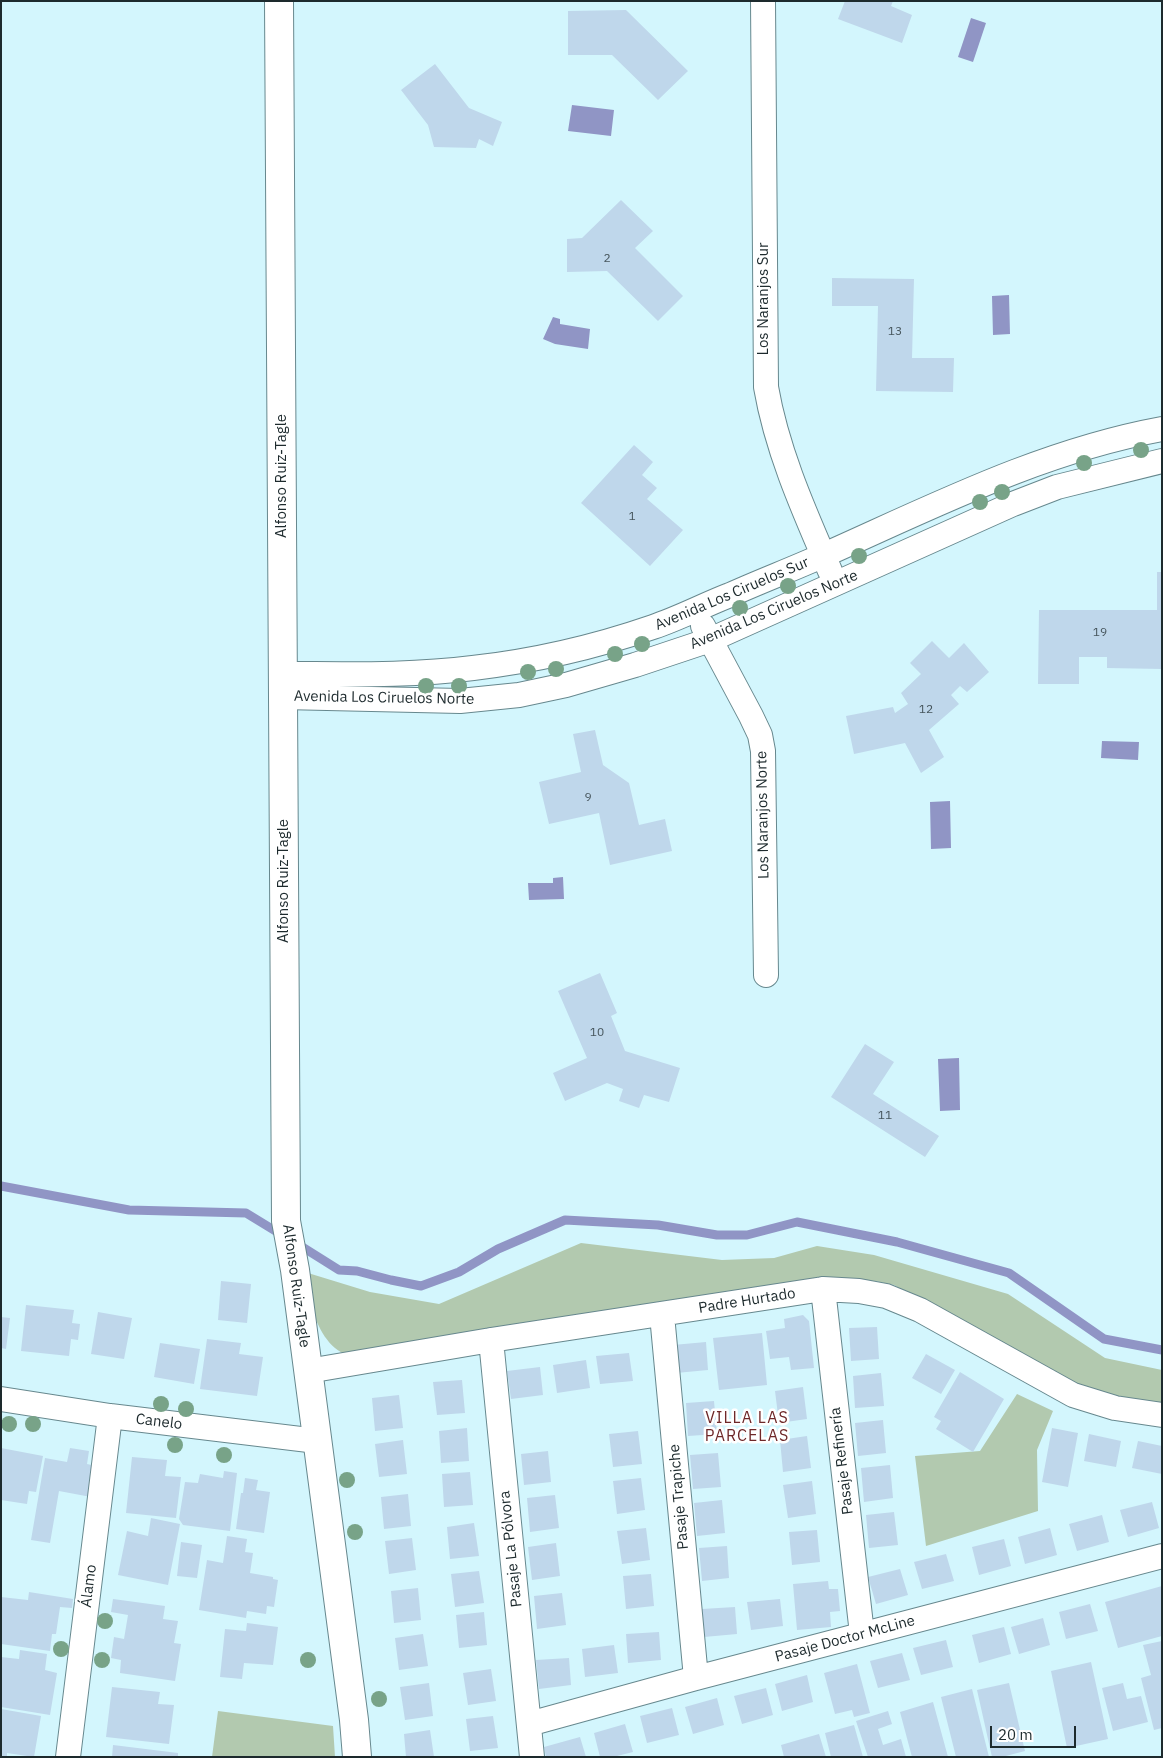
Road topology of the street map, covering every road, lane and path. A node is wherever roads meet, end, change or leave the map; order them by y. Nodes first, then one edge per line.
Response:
1 (279, 1) edge
2 (763, 1) edge
3 (1162, 429) edge
4 (1162, 461) edge
5 (824, 556) junction
6 (836, 584) junction
7 (695, 611) junction
8 (710, 640) junction
9 (283, 686) junction
10 (766, 974) dead end
11 (823, 1289) junction
12 (662, 1315) junction
13 (490, 1340) junction
14 (308, 1371) junction
15 (1, 1399) edge
16 (1162, 1415) edge
17 (110, 1416) junction
18 (317, 1441) junction
19 (1162, 1556) edge
20 (862, 1634) junction
21 (696, 1678) junction
22 (529, 1724) junction
23 (68, 1757) edge
24 (357, 1757) edge
25 (532, 1757) edge

1 - 9 main road, Alfonso Ruiz-Tagle
2 - 5 street, Los Naranjos Sur
3 - 5 street, Avenida Los Ciruelos Sur
4 - 6 street, Avenida Los Ciruelos Norte
5 - 6 street, Los Naranjos Sur
5 - 7 street, Avenida Los Ciruelos Sur
6 - 8 street, Avenida Los Ciruelos Norte
7 - 8 street, Los Naranjos Norte
7 - 9 street, Avenida Los Ciruelos Sur
8 - 9 street, Avenida Los Ciruelos Norte
8 - 10 street, Los Naranjos Norte
9 - 14 main road, Alfonso Ruiz-Tagle
11 - 12 street, Padre Hurtado
11 - 16 street, Padre Hurtado
11 - 20 street, Pasaje Refinería
12 - 13 street, Padre Hurtado
12 - 21 street, Pasaje Trapiche
13 - 14 street, Padre Hurtado
13 - 22 street, Pasaje La Pólvora
14 - 18 main road, Alfonso Ruiz-Tagle
15 - 17 street, Canelo
17 - 18 street, Canelo
17 - 23 street, Álamo
18 - 24 main road, Alfonso Ruiz-Tagle
19 - 20 street, Pasaje Doctor McLine
20 - 21 street, Pasaje Doctor McLine
21 - 22 street, Pasaje Doctor McLine
22 - 25 street, Pasaje La Pólvora

